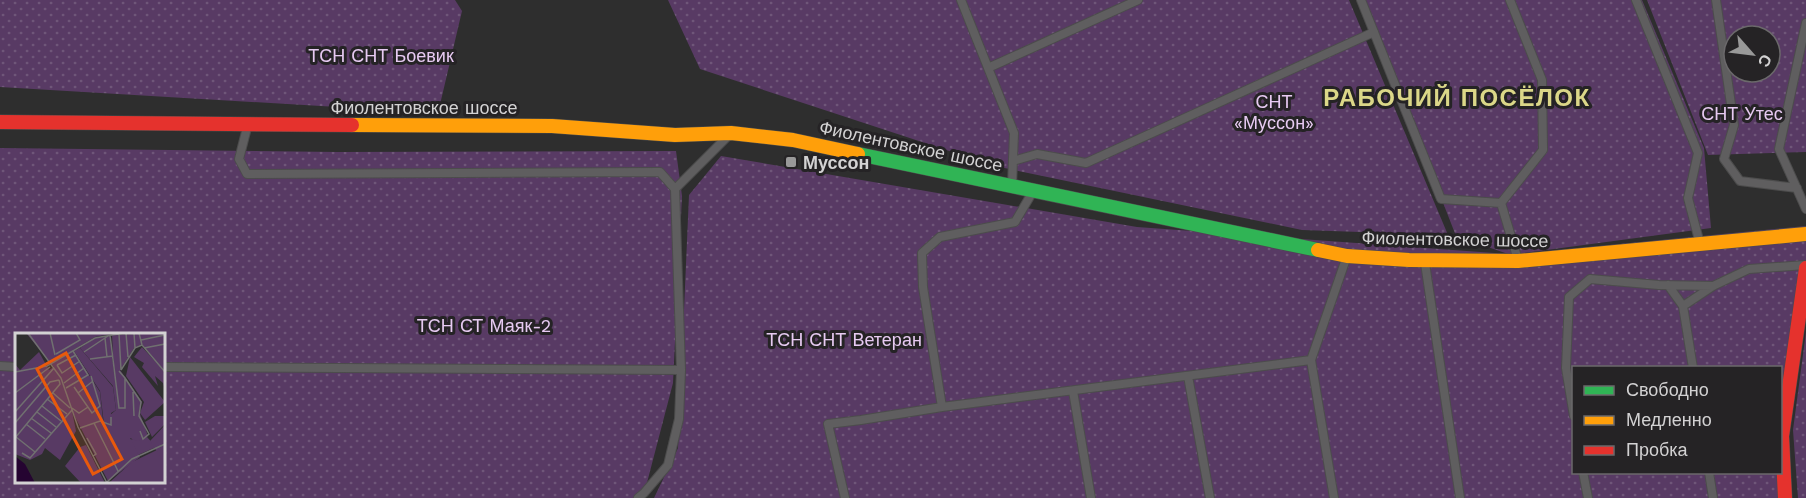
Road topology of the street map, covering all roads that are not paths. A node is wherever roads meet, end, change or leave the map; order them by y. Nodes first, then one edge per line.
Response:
1 (961, 0) edge
2 (1138, 0) edge
3 (1361, 0) edge
4 (1510, 0) edge
5 (1636, 0) edge
6 (1716, 0) edge
7 (1806, 23) edge
8 (1374, 32) junction
9 (988, 68) junction
10 (0, 122) edge
11 (248, 124) junction
12 (731, 133) junction
13 (1013, 161) junction
14 (1012, 186) junction
15 (1797, 188) junction
16 (675, 189) junction
17 (1034, 191) junction
18 (1501, 203) junction
19 (1806, 209) edge
20 (1806, 234) edge
21 (1699, 240) dead end
22 (1347, 256) junction
23 (1425, 259) junction
24 (1518, 261) junction
25 (1806, 266) edge
26 (1805, 283) edge
27 (1668, 285) junction
28 (1713, 286) junction
29 (1683, 306) junction
30 (1311, 360) junction
31 (0, 366) edge
32 (1693, 366) edge
33 (15, 367) edge
34 (165, 367) edge
35 (681, 370) junction
36 (1188, 376) junction
37 (1073, 391) junction
38 (1572, 404) edge
39 (942, 407) junction
40 (1583, 474) edge
41 (1709, 474) edge
42 (638, 498) edge
43 (845, 498) edge
44 (1091, 498) edge
45 (1209, 498) edge
46 (1334, 498) edge
47 (1460, 498) edge
48 (1588, 498) edge
49 (1713, 498) edge
50 (1785, 498) edge

1 - 9 lane
2 - 9 lane
3 - 8 lane
4 - 18 lane
5 - 21 lane
6 - 15 lane
7 - 15 lane
8 - 13 lane
8 - 18 lane
9 - 13 lane
10 - 11 main road, Фиолентовское шоссе
11 - 12 main road, Фиолентовское шоссе
11 - 16 lane
12 - 14 main road, Фиолентовское шоссе
12 - 16 lane
13 - 14 lane
14 - 17 main road, Фиолентовское шоссе
15 - 19 lane
16 - 35 lane
17 - 22 main road, Фиолентовское шоссе
17 - 39 lane
18 - 24 lane
20 - 24 main road, Фиолентовское шоссе
22 - 23 main road, Фиолентовское шоссе
22 - 30 lane
23 - 24 main road, Фиолентовское шоссе
23 - 47 lane
25 - 26 main road
25 - 28 lane
26 - 50 main road
27 - 28 lane
27 - 29 lane
27 - 38 lane
28 - 29 lane
29 - 32 lane
30 - 36 lane
30 - 46 lane
31 - 33 lane
34 - 35 lane
35 - 42 lane
36 - 37 lane
36 - 45 lane
37 - 39 lane
37 - 44 lane
39 - 43 lane
40 - 48 lane
41 - 49 lane

